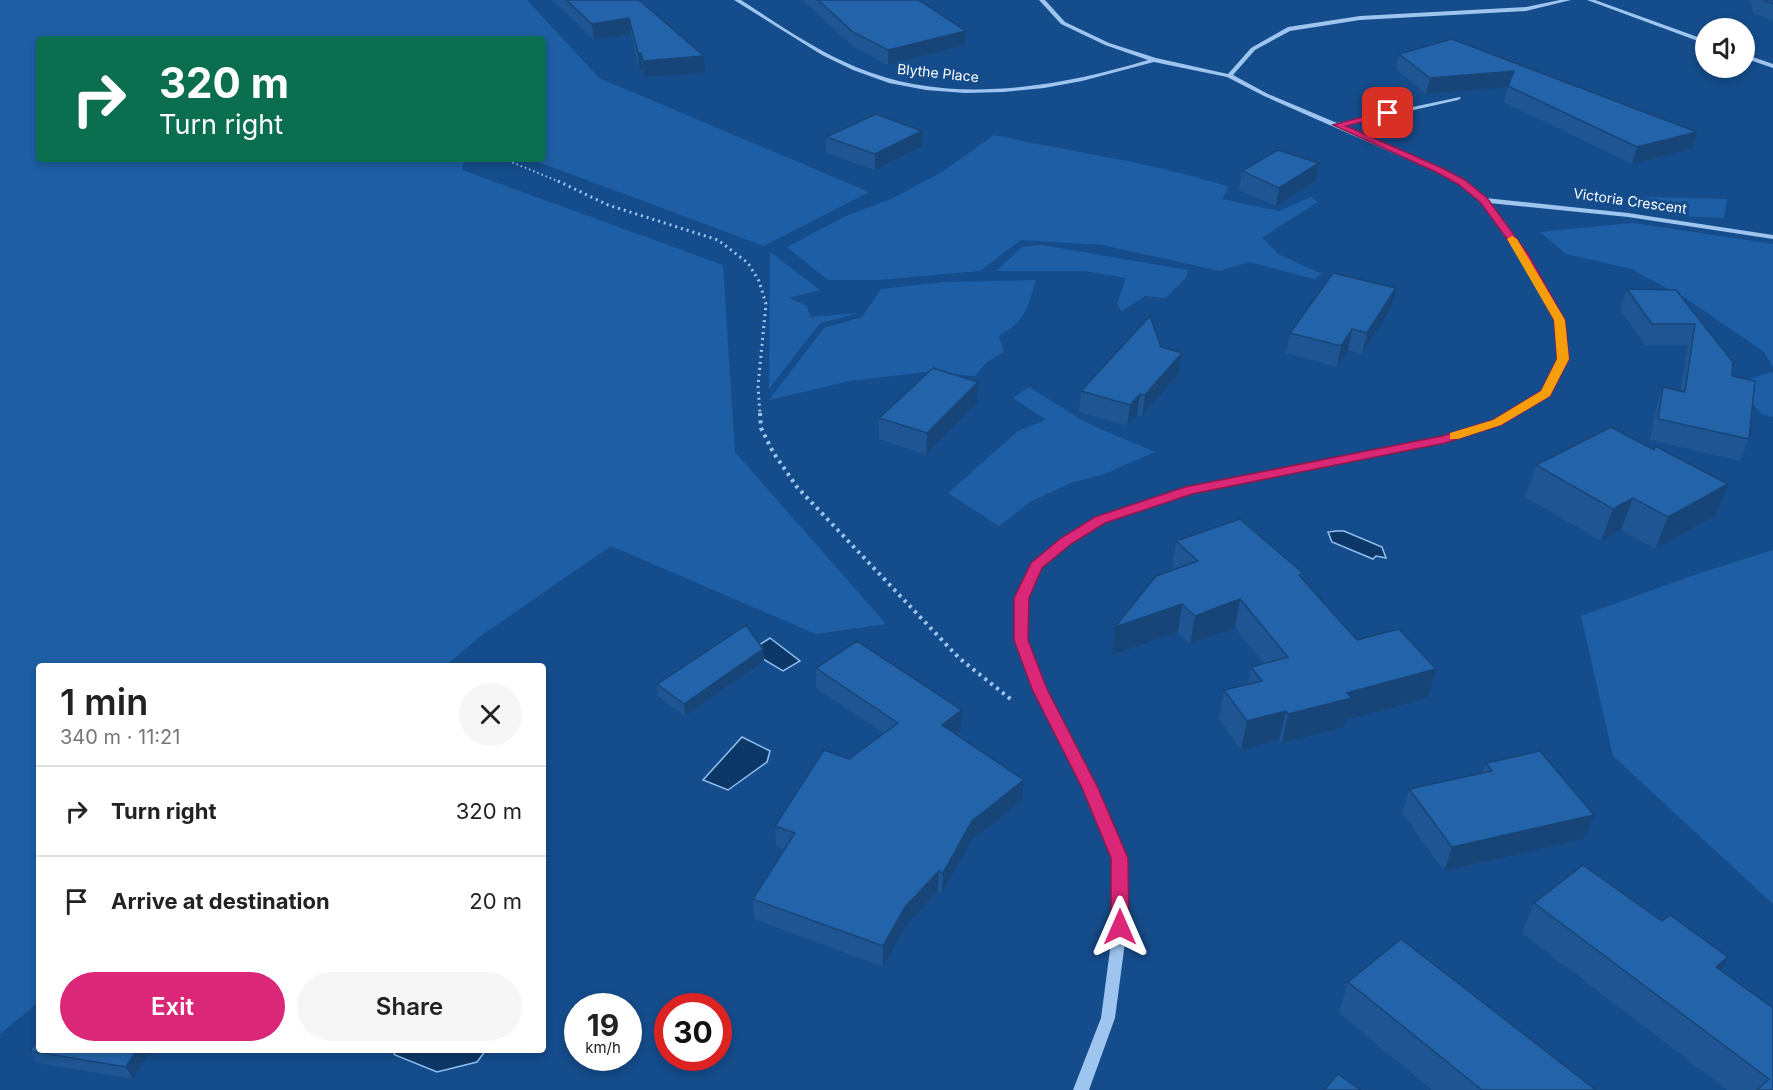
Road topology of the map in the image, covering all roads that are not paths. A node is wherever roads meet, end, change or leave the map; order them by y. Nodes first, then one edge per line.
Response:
1 (737, 0) edge
2 (1042, 0) edge
3 (1568, 0) edge
4 (1590, 0) edge
5 (1695, 38) edge
6 (1154, 60) junction
7 (1755, 60) edge
8 (1773, 66) edge
9 (1229, 76) junction
10 (1458, 98) dead end
11 (1337, 125) junction
12 (1484, 200) junction
13 (1773, 237) edge
14 (1081, 1090) edge

1 - 6 street, Blythe Place
2 - 6 street
3 - 9 street
4 - 5 street
6 - 9 street
7 - 8 street
9 - 11 street
10 - 11 street
11 - 12 street
12 - 13 street, Victoria Crescent
12 - 14 street

